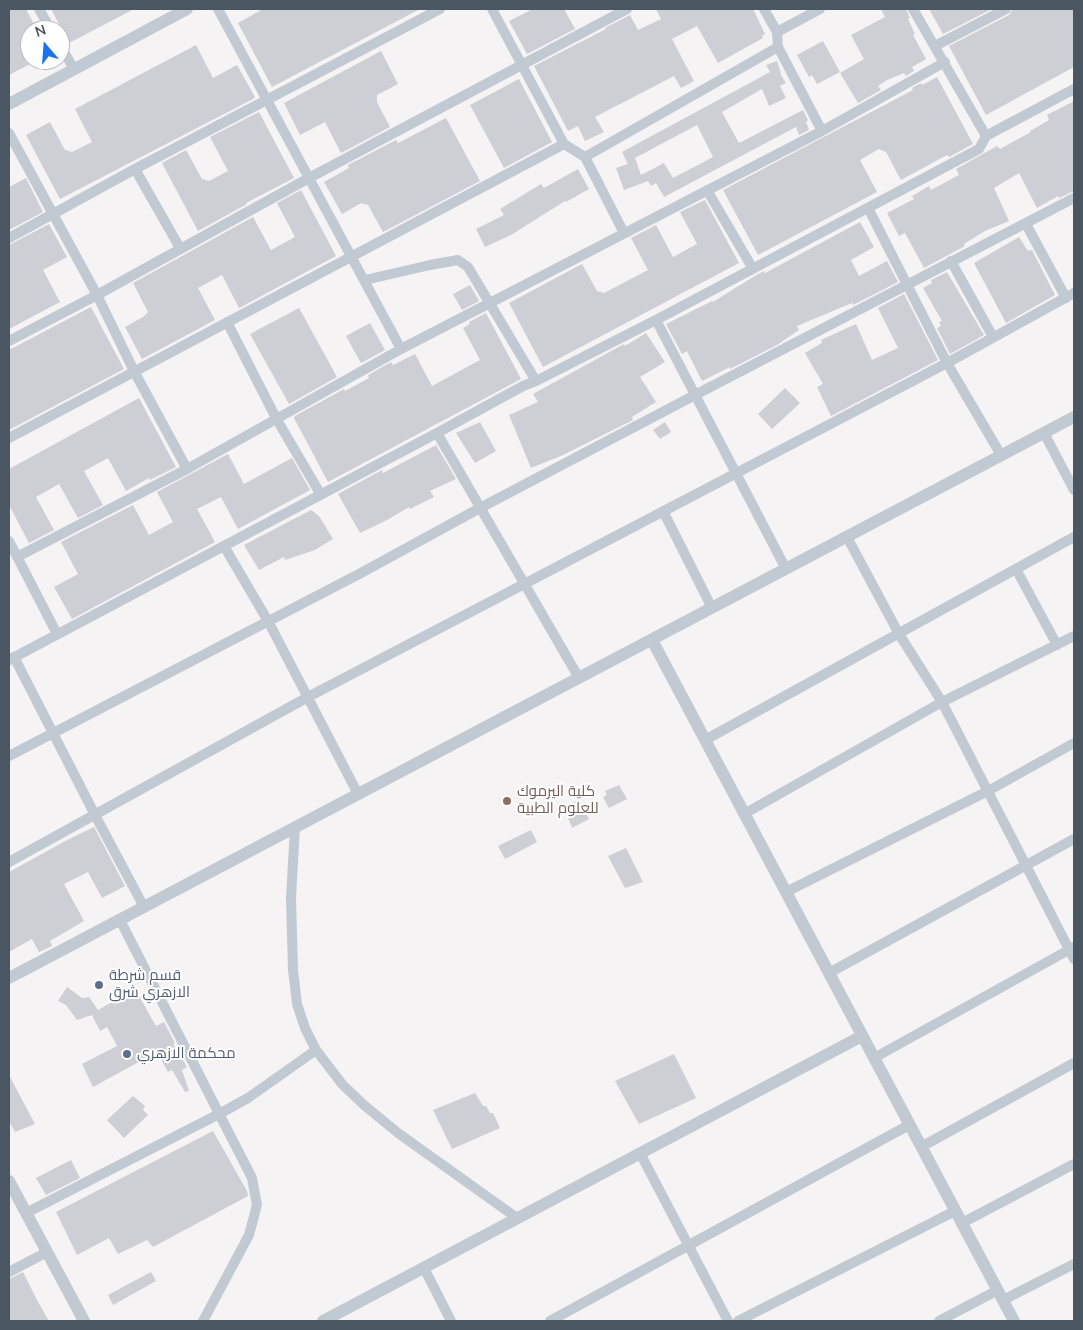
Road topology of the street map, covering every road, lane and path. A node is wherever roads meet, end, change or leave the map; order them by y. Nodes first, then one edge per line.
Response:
1 (39, 9) edge
2 (187, 9) edge
3 (218, 9) edge
4 (440, 9) edge
5 (492, 9) edge
6 (627, 9) edge
7 (764, 9) edge
8 (820, 9) edge
9 (913, 9) edge
10 (1006, 9) edge
11 (45, 20) edge
12 (777, 32) junction
13 (778, 46) junction
14 (935, 46) junction
15 (70, 62) edge
16 (945, 62) junction
17 (522, 64) junction
18 (74, 69) junction
19 (1074, 89) edge
20 (268, 100) junction
21 (9, 104) edge
22 (822, 131) junction
23 (9, 134) edge
24 (986, 136) junction
25 (564, 144) junction
26 (585, 157) junction
27 (135, 169) junction
28 (309, 178) junction
29 (706, 190) junction
30 (1074, 198) edge
31 (868, 208) junction
32 (53, 215) junction
33 (1026, 224) junction
34 (624, 233) junction
35 (9, 238) edge
36 (180, 248) junction
37 (351, 256) junction
38 (951, 261) junction
39 (753, 269) junction
40 (365, 280) junction
41 (907, 284) junction
42 (97, 295) junction
43 (1070, 295) edge
44 (490, 302) junction
45 (656, 320) junction
46 (227, 322) junction
47 (993, 337) junction
48 (9, 341) edge
49 (401, 349) junction
50 (947, 363) junction
51 (134, 372) junction
52 (536, 381) junction
53 (695, 395) junction
54 (1074, 417) edge
55 (276, 418) junction
56 (437, 433) junction
57 (1044, 433) junction
58 (9, 438) edge
59 (1001, 455) junction
60 (186, 469) junction
61 (736, 473) junction
62 (1074, 490) edge
63 (321, 495) junction
64 (480, 508) junction
65 (663, 511) junction
66 (847, 537) junction
67 (1074, 537) edge
68 (9, 541) edge
69 (224, 546) junction
70 (18, 557) junction
71 (786, 568) junction
72 (1016, 569) junction
73 (524, 584) junction
74 (712, 608) junction
75 (268, 621) junction
76 (57, 634) junction
77 (899, 634) junction
78 (1074, 636) edge
79 (652, 640) junction
80 (1057, 645) junction
81 (12, 658) edge
82 (579, 678) junction
83 (308, 698) junction
84 (942, 702) junction
85 (54, 733) junction
86 (705, 740) junction
87 (1074, 743) edge
88 (9, 756) edge
89 (988, 791) junction
90 (358, 794) junction
91 (744, 814) junction
92 (95, 815) junction
93 (295, 827) junction
94 (1074, 839) edge
95 (9, 862) edge
96 (1025, 865) junction
97 (786, 892) junction
98 (144, 907) junction
99 (120, 920) junction
100 (1073, 952) edge
101 (829, 973) junction
102 (9, 978) edge
103 (862, 1036) junction
104 (316, 1050) junction
105 (874, 1058) junction
106 (1074, 1063) edge
107 (219, 1114) junction
108 (909, 1126) junction
109 (921, 1146) junction
110 (640, 1153) junction
111 (1074, 1164) edge
112 (9, 1181) edge
113 (955, 1211) junction
114 (26, 1213) junction
115 (517, 1218) junction
116 (962, 1223) junction
117 (688, 1247) junction
118 (47, 1252) junction
119 (1074, 1264) edge
120 (424, 1268) junction
121 (9, 1272) edge
122 (1000, 1295) junction
123 (84, 1321) edge
124 (203, 1321) edge
125 (324, 1321) edge
126 (451, 1321) edge
127 (550, 1321) edge
128 (728, 1321) edge
129 (738, 1321) edge
130 (939, 1321) edge
131 (1014, 1321) edge

1 - 11 street
2 - 18 street
3 - 20 street
4 - 20 street
5 - 17 street
6 - 17 street
7 - 12 street
8 - 12 street
9 - 14 street
10 - 14 street
12 - 13 street
13 - 22 street
13 - 26 street
14 - 16 street
15 - 18 street
16 - 22 street
16 - 24 street
17 - 25 street
17 - 28 street
18 - 21 street
19 - 24 street
20 - 27 street
20 - 28 street
22 - 29 street
23 - 32 street
24 - 31 street
25 - 26 street
25 - 37 street
26 - 34 street
27 - 32 street
27 - 36 street
28 - 36 street
28 - 37 street
29 - 34 street
29 - 39 street
30 - 33 street
31 - 39 street
31 - 41 street
32 - 35 street
32 - 42 street
33 - 38 street
33 - 43 street
34 - 44 street
36 - 42 street
37 - 40 street
37 - 46 street
38 - 41 street
38 - 47 street
39 - 45 street
40 - 44 street
40 - 49 street
41 - 50 street
41 - 53 street
42 - 48 street
42 - 51 street
43 - 47 street
44 - 49 street
44 - 52 street
45 - 52 street
45 - 53 street
46 - 51 street
46 - 55 street
47 - 50 street
49 - 55 street
50 - 59 street
50 - 61 street
51 - 58 street
51 - 60 street
52 - 56 street
53 - 61 street
53 - 64 street
54 - 57 street
55 - 60 street
55 - 63 street
56 - 63 street
56 - 64 street
57 - 59 street
57 - 62 street
59 - 66 street
60 - 70 street
61 - 65 street
61 - 71 street
63 - 69 street
64 - 73 street
64 - 75 street
65 - 73 street
65 - 74 street
66 - 71 street
66 - 77 street
67 - 72 street
68 - 70 street
69 - 75 street
69 - 76 street
70 - 76 street
71 - 74 street
72 - 77 street
72 - 80 street
73 - 82 street
73 - 83 street
74 - 79 street
75 - 83 street
75 - 85 street
76 - 81 street
77 - 84 street
77 - 86 street
78 - 80 street
79 - 82 street
79 - 86 street
80 - 84 street
81 - 85 street
82 - 90 street
83 - 90 street
83 - 92 street
84 - 89 street
84 - 91 street
85 - 88 street
85 - 92 street
86 - 91 street
87 - 89 street
89 - 96 street
89 - 97 street
90 - 93 street
91 - 97 street
92 - 95 street
92 - 98 street
93 - 98 street
93 - 104 street
94 - 96 street
96 - 100 street
96 - 101 street
97 - 101 street
98 - 99 street
99 - 102 street
99 - 107 street
100 - 105 street
101 - 103 street
103 - 105 street
103 - 110 street
104 - 107 street
104 - 115 street
105 - 108 street
106 - 109 street
107 - 114 street
107 - 124 street
108 - 109 street
108 - 117 street
109 - 113 street
110 - 115 street
110 - 117 street
111 - 116 street
112 - 114 street
113 - 116 street
113 - 129 street
114 - 118 street
115 - 120 street
116 - 122 street
117 - 127 street
117 - 128 street
118 - 121 street
118 - 123 street
119 - 122 street
120 - 125 street
120 - 126 street
122 - 130 street
122 - 131 street

